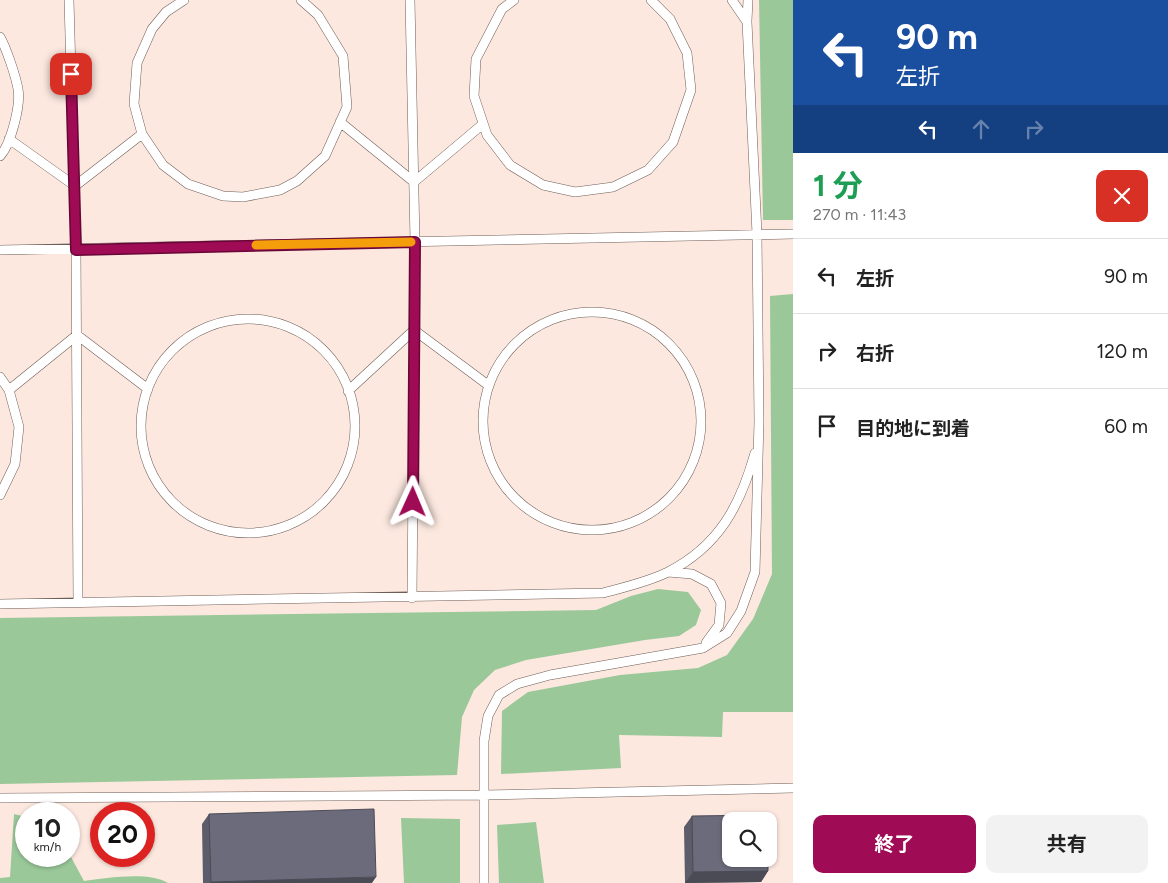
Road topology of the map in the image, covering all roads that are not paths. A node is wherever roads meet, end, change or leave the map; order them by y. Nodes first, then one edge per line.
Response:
1 (69, 0) edge
2 (184, 0) edge
3 (301, 0) edge
4 (410, 0) edge
5 (514, 0) edge
6 (651, 0) edge
7 (732, 0) edge
8 (748, 0) edge
9 (747, 22) junction
10 (0, 37) edge
11 (340, 122) junction
12 (483, 124) junction
13 (142, 134) junction
14 (9, 139) junction
15 (0, 156) edge
16 (414, 182) junction
17 (75, 186) junction
18 (757, 234) junction
19 (793, 234) edge
20 (415, 242) junction
21 (0, 250) edge
22 (76, 250) junction
23 (414, 330) junction
24 (77, 335) junction
25 (0, 377) edge
26 (488, 385) junction
27 (148, 389) junction
28 (9, 390) junction
29 (348, 391) junction
30 (758, 440) junction
31 (0, 495) edge
32 (668, 572) junction
33 (412, 598) junction
34 (78, 602) junction
35 (0, 604) edge
36 (703, 648) junction
37 (793, 788) edge
38 (484, 794) junction
39 (0, 798) edge
40 (484, 883) edge

1 - 17 lane
2 - 13 lane
3 - 11 lane
4 - 16 lane
5 - 12 lane
6 - 12 lane
7 - 9 lane
8 - 9 lane
9 - 18 lane
10 - 14 lane
11 - 13 lane
11 - 16 lane
12 - 16 lane
13 - 17 lane
14 - 15 lane
14 - 17 lane
16 - 20 lane
17 - 22 lane
18 - 19 lane
18 - 20 lane
18 - 30 lane
20 - 22 lane
20 - 23 lane
21 - 22 lane
22 - 24 lane
23 - 26 lane
23 - 29 lane
23 - 33 lane
24 - 27 lane
24 - 28 lane
24 - 34 lane
25 - 28 lane
26 - 26 lane
27 - 29 lane
27 - 29 lane
28 - 31 lane
30 - 32 lane
30 - 36 lane
32 - 33 lane
32 - 36 lane
33 - 34 lane
34 - 35 lane
36 - 38 lane
37 - 38 lane
38 - 39 lane
38 - 40 lane

